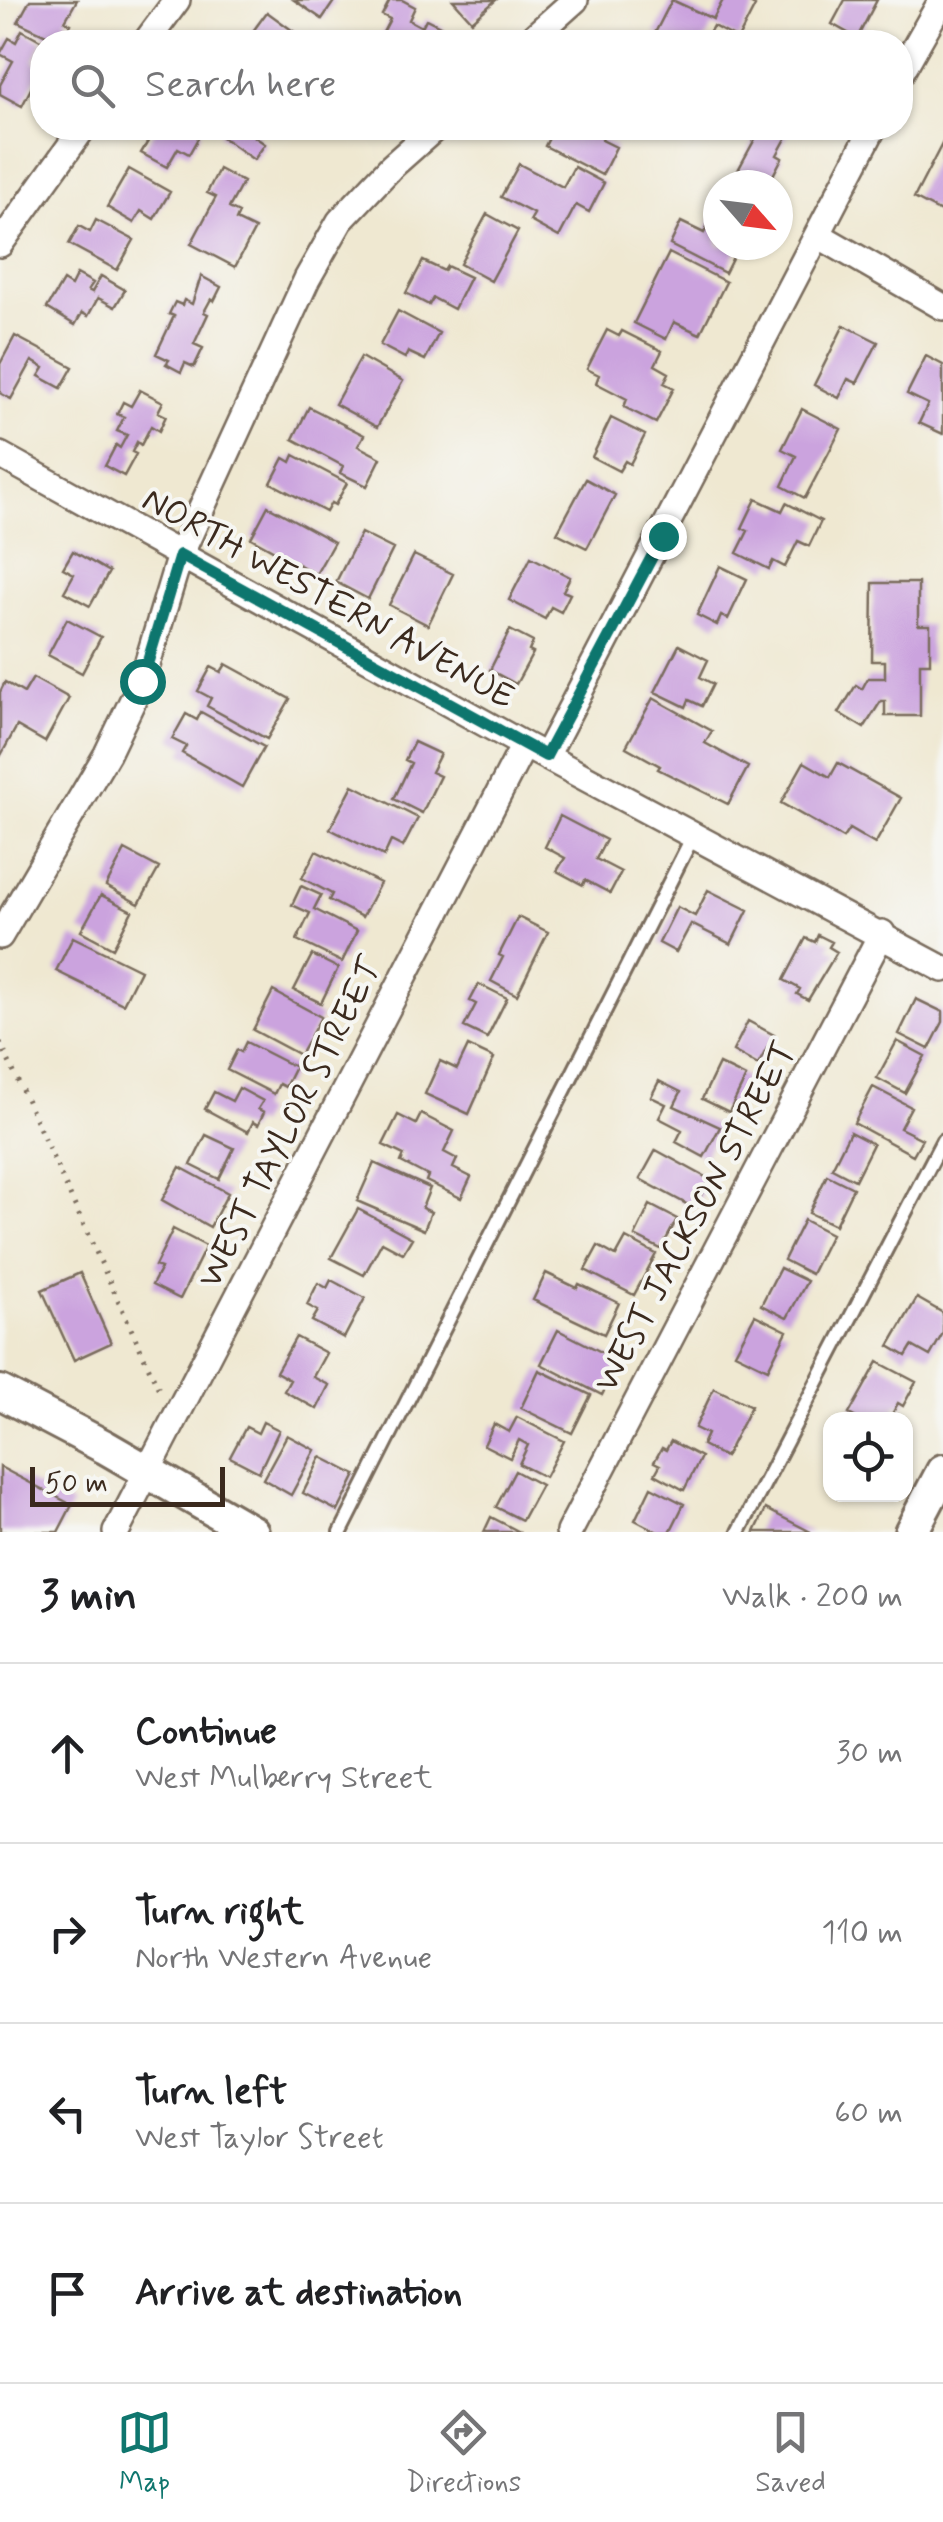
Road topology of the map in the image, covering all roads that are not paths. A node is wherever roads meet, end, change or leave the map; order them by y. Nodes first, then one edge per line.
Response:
1 (177, 0) edge
2 (575, 0) edge
3 (942, 0) edge
4 (155, 30) edge
5 (541, 30) edge
6 (913, 51) edge
7 (74, 140) edge
8 (421, 140) edge
9 (867, 140) edge
10 (818, 236) junction
11 (0, 244) edge
12 (943, 307) edge
13 (0, 455) edge
14 (180, 555) junction
15 (535, 750) junction
16 (694, 834) junction
17 (882, 933) junction
18 (0, 936) edge
19 (943, 969) edge
20 (943, 1140) edge
21 (0, 1392) edge
22 (943, 1470) edge
23 (148, 1472) junction
24 (116, 1532) edge
25 (252, 1532) edge
26 (340, 1532) edge
27 (569, 1532) edge
28 (739, 1532) edge
29 (911, 1532) edge

1 - 4 street
2 - 5 street
3 - 6 street
7 - 11 street
8 - 14 street
9 - 10 street, WEST TAYLOR STREET
10 - 12 street
10 - 15 street, WEST TAYLOR STREET
13 - 14 street, NORTH WESTERN AVENUE
14 - 15 street, NORTH WESTERN AVENUE
14 - 18 street
15 - 16 street, NORTH WESTERN AVENUE
15 - 23 street, WEST TAYLOR STREET
16 - 17 street, NORTH WESTERN AVENUE
16 - 26 lane
17 - 19 street, NORTH WESTERN AVENUE
17 - 27 street, WEST JACKSON STREET
20 - 28 lane
21 - 23 street
22 - 29 street
23 - 24 street, WEST TAYLOR STREET
23 - 25 street

